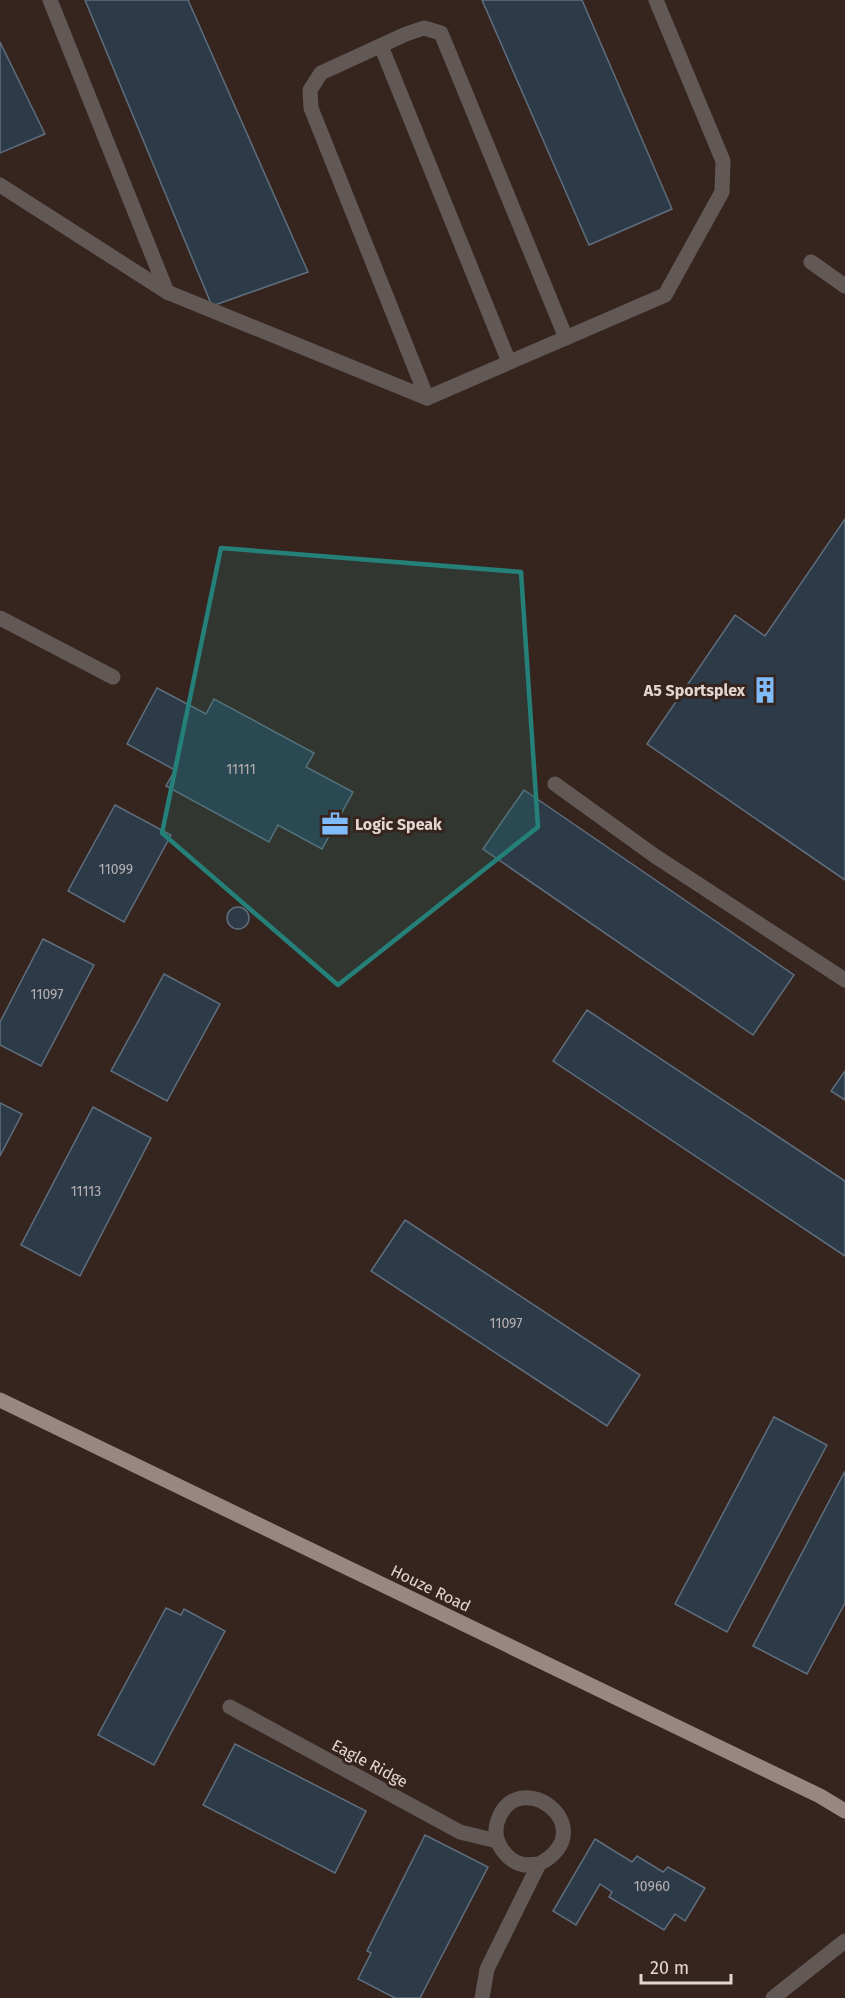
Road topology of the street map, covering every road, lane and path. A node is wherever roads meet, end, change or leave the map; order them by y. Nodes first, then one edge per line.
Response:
1 (50, 0) edge
2 (656, 0) edge
3 (381, 46) junction
4 (0, 185) edge
5 (811, 262) dead end
6 (845, 286) edge
7 (167, 292) junction
8 (566, 338) junction
9 (509, 362) junction
10 (427, 398) junction
11 (0, 618) edge
12 (113, 677) dead end
13 (555, 784) dead end
14 (845, 980) edge
15 (0, 1400) edge
16 (230, 1707) dead end
17 (845, 1799) edge
18 (826, 1800) junction
19 (845, 1811) edge
20 (497, 1840) junction
21 (539, 1864) junction
22 (845, 1941) edge
23 (482, 1998) edge
24 (772, 1998) edge

1 - 7 street
2 - 8 street
3 - 8 street
3 - 9 street
3 - 10 street
4 - 7 street
5 - 6 street
7 - 10 street
8 - 9 street
9 - 10 street
11 - 12 street
13 - 14 street
15 - 18 main road, Houze Road
16 - 20 street, Eagle Ridge
17 - 18 street
18 - 19 main road, Houze Road
20 - 21 street
20 - 21 street
21 - 23 street
22 - 24 street

